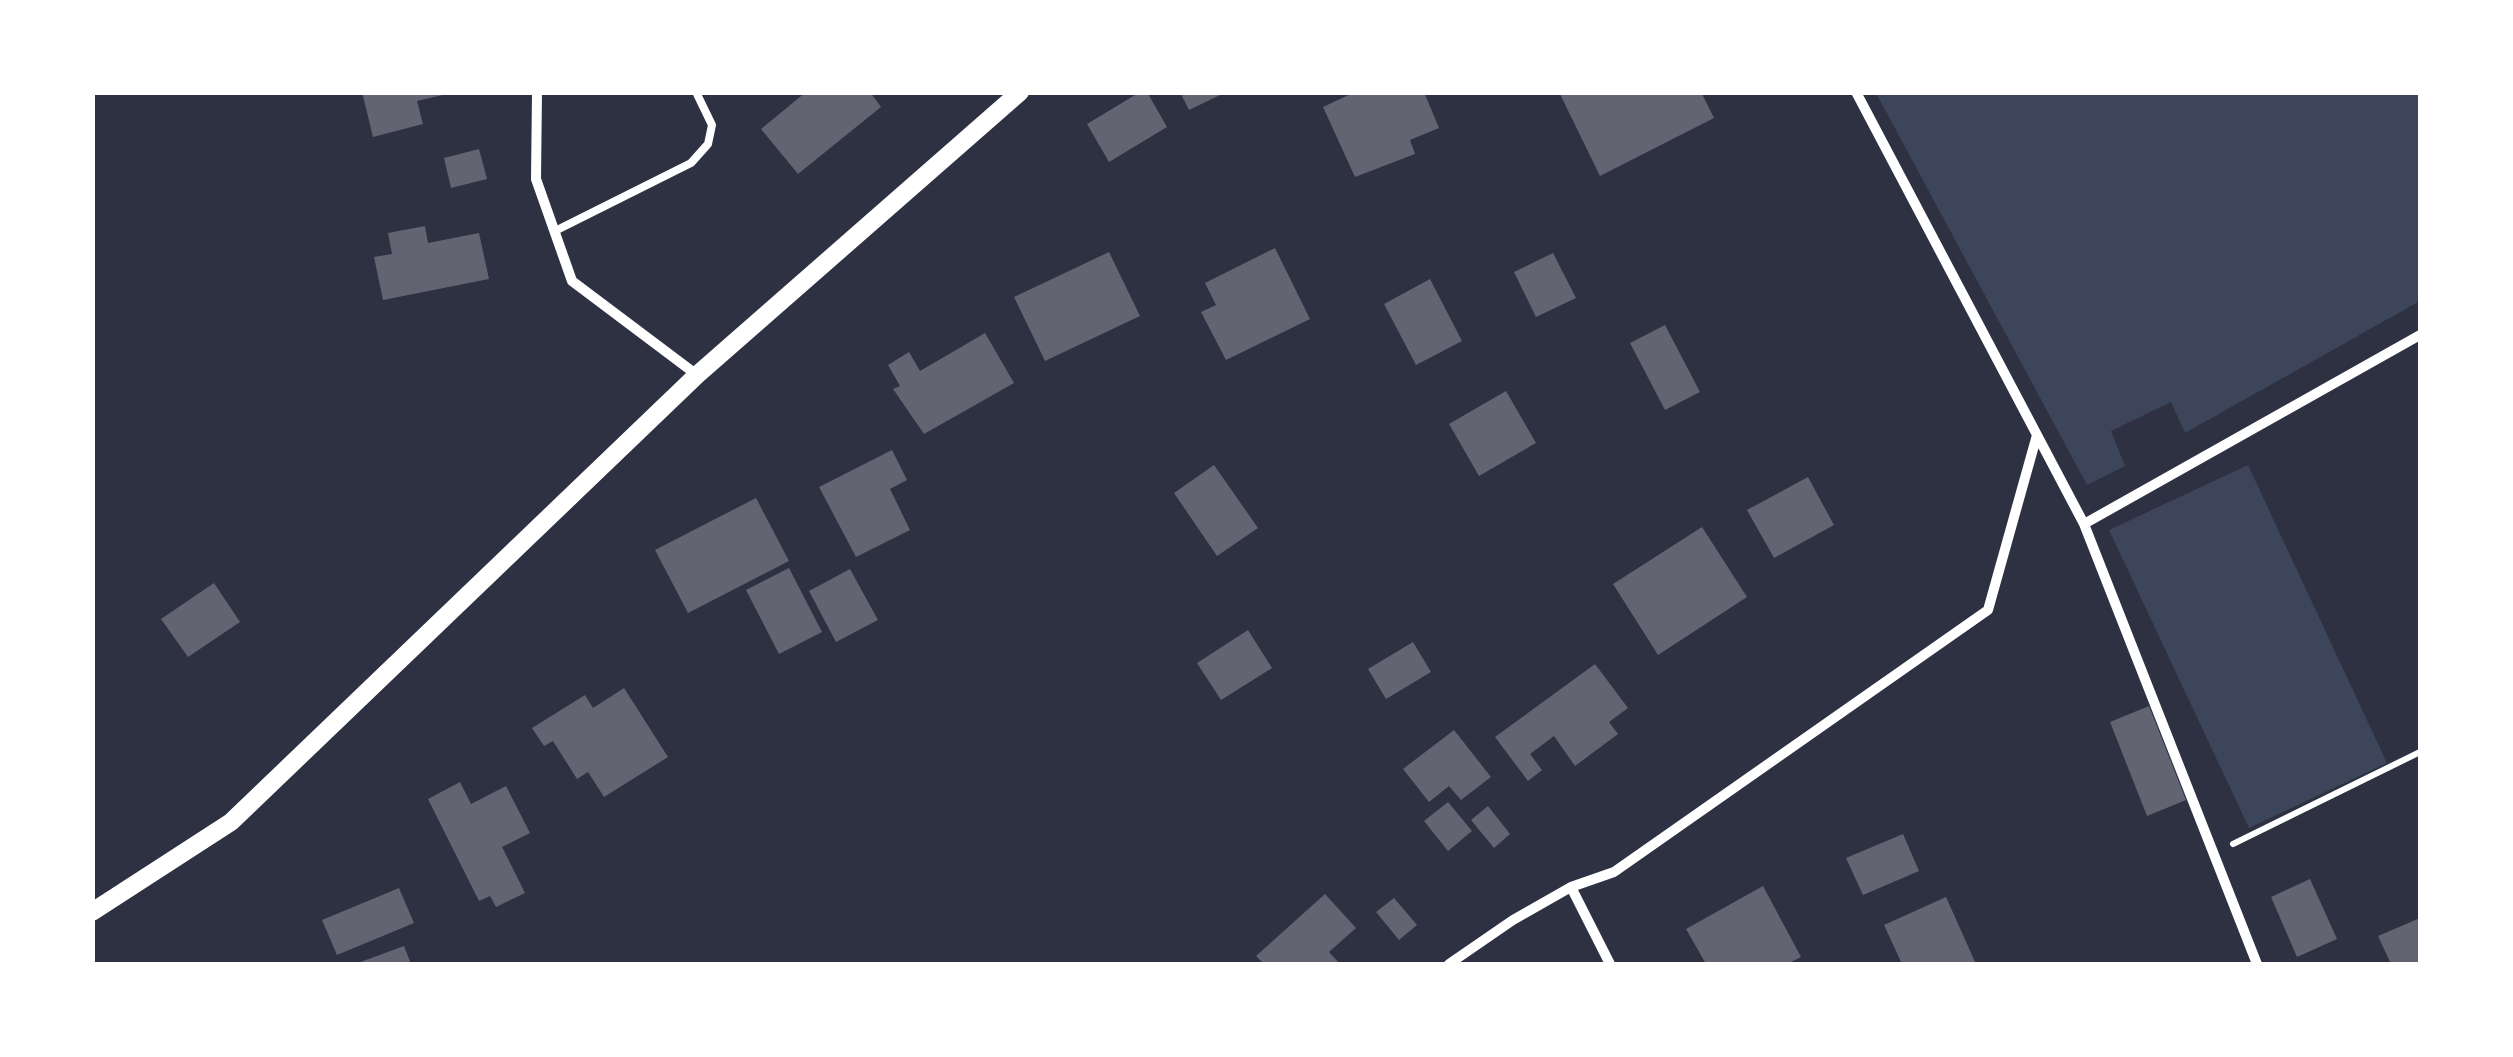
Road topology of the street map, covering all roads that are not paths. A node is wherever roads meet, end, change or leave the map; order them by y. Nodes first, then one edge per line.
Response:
1 (537, 92) edge
2 (700, 92) edge
3 (1020, 92) edge
4 (1856, 92) edge
5 (555, 231) junction
6 (2420, 335) edge
7 (697, 375) junction
8 (2037, 435) junction
9 (2084, 524) junction
10 (1571, 887) junction
11 (92, 912) edge
12 (1449, 964) edge
13 (1610, 964) edge
14 (2257, 964) edge

1 - 5 street
2 - 5 lane
3 - 7 street
4 - 8 street
5 - 7 street
6 - 9 street
7 - 11 street
8 - 9 street
8 - 10 street
9 - 14 street
10 - 12 street
10 - 13 street

